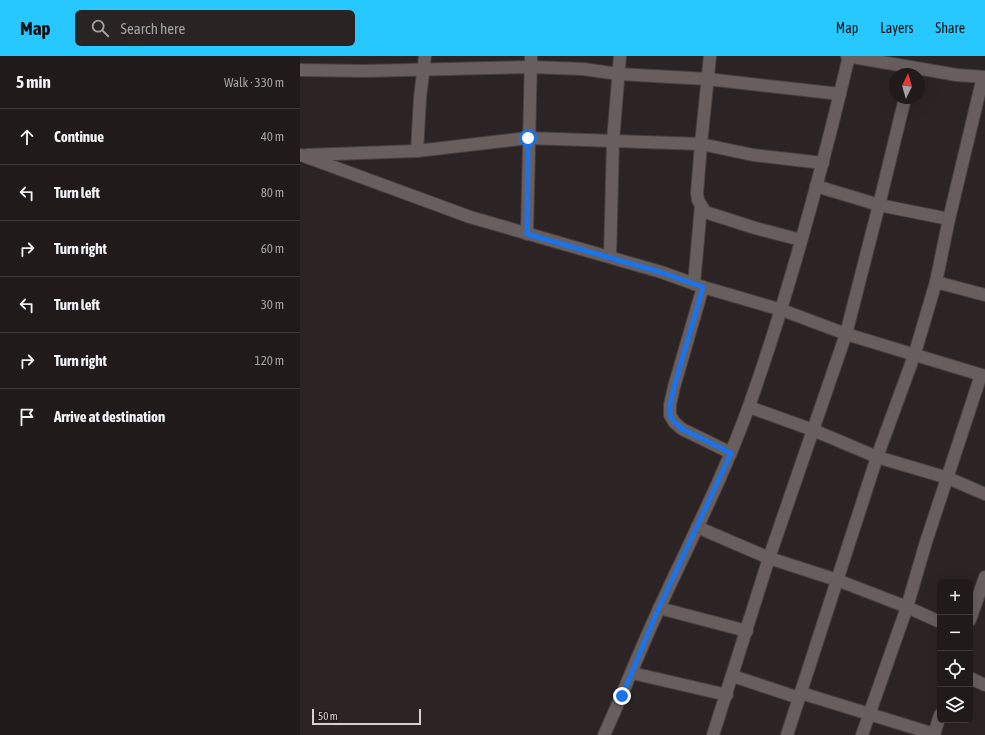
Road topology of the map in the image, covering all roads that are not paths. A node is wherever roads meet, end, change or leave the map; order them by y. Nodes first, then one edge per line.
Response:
1 (426, 56) edge
2 (620, 56) edge
3 (710, 56) edge
4 (849, 56) edge
5 (531, 62) edge
6 (899, 68) edge
7 (424, 69) junction
8 (300, 70) edge
9 (925, 72) edge
10 (619, 74) junction
11 (984, 77) edge
12 (707, 79) junction
13 (840, 94) junction
14 (905, 104) edge
15 (528, 138) junction
16 (613, 141) junction
17 (701, 144) junction
18 (417, 151) junction
19 (300, 155) edge
20 (823, 163) junction
21 (816, 186) junction
22 (880, 204) junction
23 (701, 206) junction
24 (949, 219) junction
25 (527, 234) junction
26 (801, 240) junction
27 (610, 257) junction
28 (936, 282) junction
29 (698, 286) junction
30 (984, 291) edge
31 (782, 310) junction
32 (846, 334) junction
33 (914, 356) junction
34 (983, 376) edge
35 (749, 407) junction
36 (813, 430) junction
37 (731, 453) junction
38 (877, 457) junction
39 (948, 478) junction
40 (985, 494) edge
41 (697, 527) junction
42 (769, 558) junction
43 (985, 577) edge
44 (837, 580) junction
45 (981, 603) edge
46 (907, 607) junction
47 (659, 608) junction
48 (973, 615) edge
49 (937, 621) edge
50 (747, 631) junction
51 (632, 673) junction
52 (733, 676) junction
53 (973, 679) edge
54 (985, 685) edge
55 (727, 695) junction
56 (800, 695) junction
57 (869, 714) junction
58 (938, 723) edge
59 (604, 735) edge
60 (714, 735) edge
61 (787, 735) edge
62 (862, 735) edge
63 (934, 735) edge

1 - 7 street
2 - 10 street
3 - 12 street
4 - 6 street
4 - 13 street
5 - 7 street
5 - 10 street
5 - 15 street
7 - 8 street
7 - 18 street
9 - 11 street
10 - 12 street
10 - 16 street
11 - 24 street
12 - 13 street
12 - 17 street
13 - 20 street
14 - 22 street
15 - 16 street
15 - 18 street
15 - 25 street
16 - 17 street
16 - 27 street
17 - 20 street
17 - 23 street
18 - 19 street
19 - 25 street
20 - 21 street
21 - 22 street
21 - 26 street
22 - 24 street
22 - 32 street
23 - 26 street
23 - 29 street
24 - 28 street
25 - 27 street
26 - 31 street
27 - 29 street
28 - 30 street
28 - 33 street
29 - 31 street
29 - 37 street
31 - 32 street
31 - 35 street
32 - 33 street
32 - 36 street
33 - 34 street
33 - 38 street
34 - 39 street
35 - 36 street
35 - 37 street
36 - 38 street
36 - 42 street
37 - 41 street
38 - 39 street
38 - 44 street
39 - 40 street
39 - 46 street
41 - 42 street
41 - 47 street
42 - 44 street
42 - 50 street
43 - 45 street
44 - 46 street
44 - 56 street
45 - 48 street
46 - 49 street
46 - 57 street
47 - 50 street
47 - 51 street
50 - 52 street
51 - 55 street
51 - 59 street
52 - 55 street
52 - 56 street
53 - 54 street
55 - 60 street
56 - 57 street
56 - 61 street
57 - 62 street
57 - 63 street
58 - 63 street

